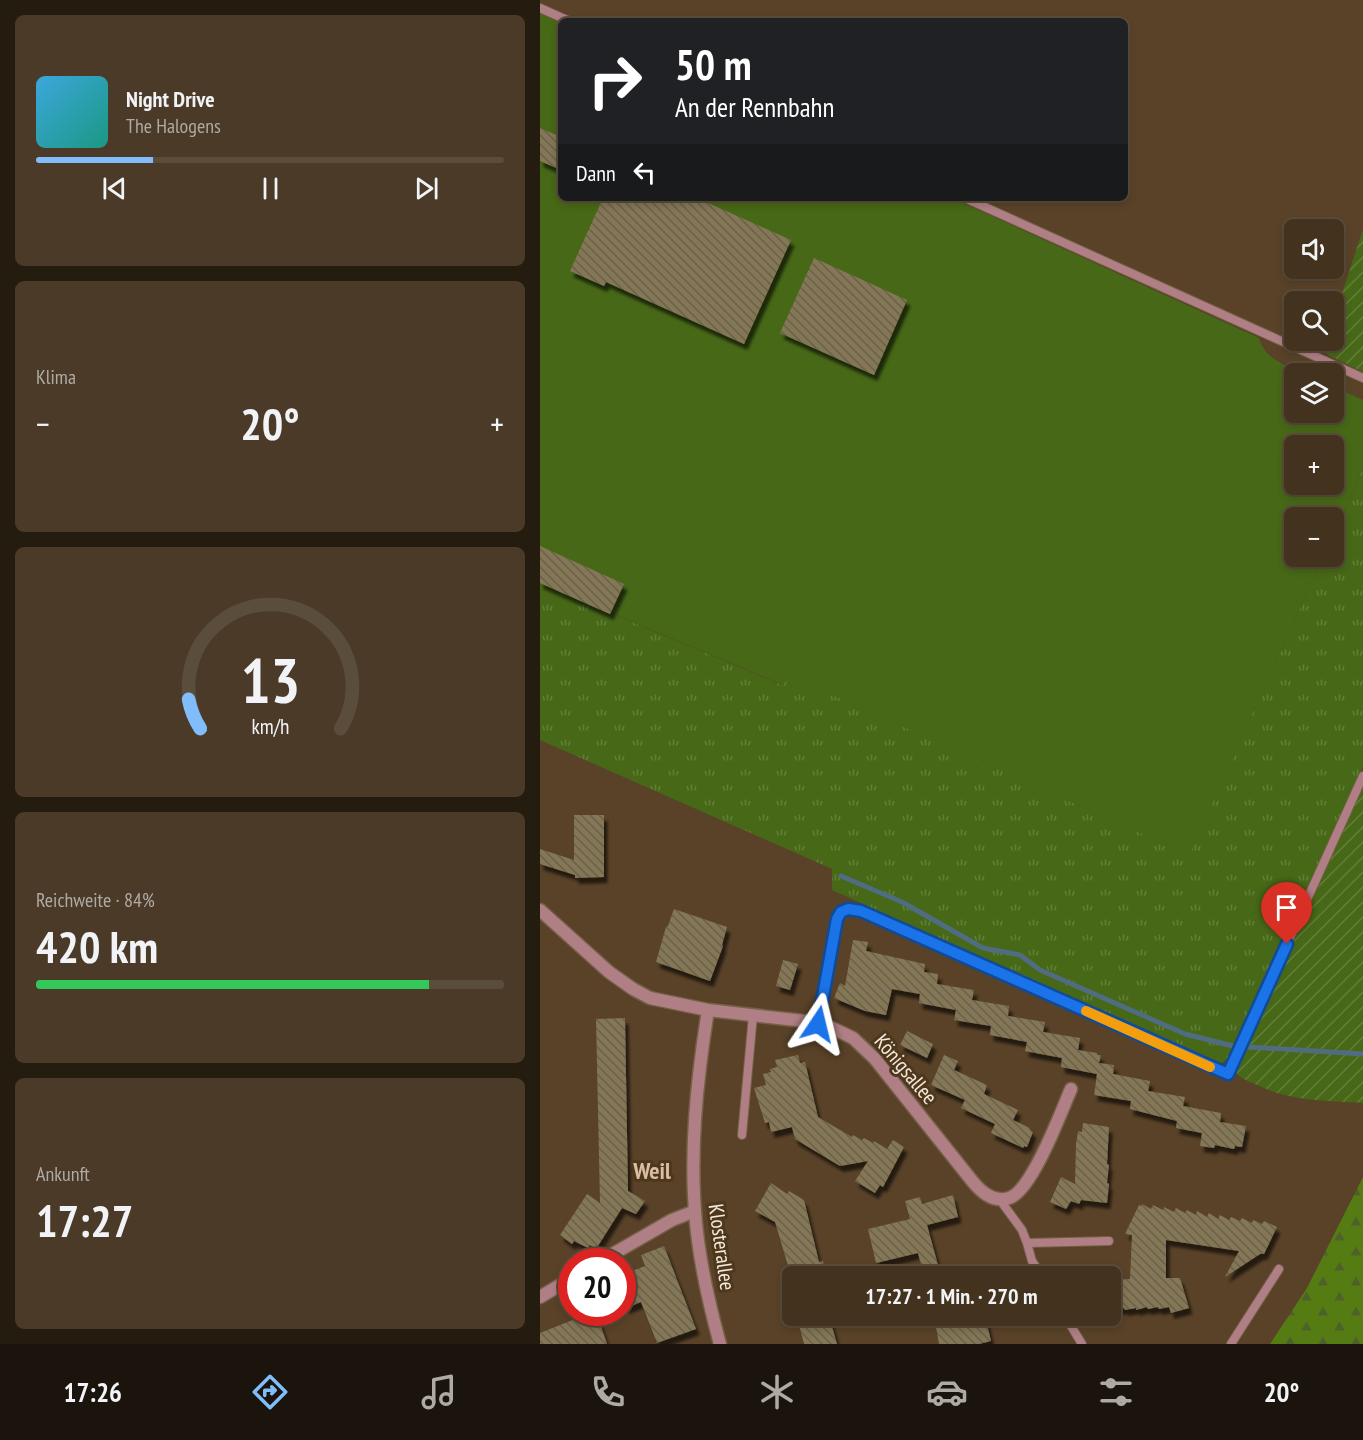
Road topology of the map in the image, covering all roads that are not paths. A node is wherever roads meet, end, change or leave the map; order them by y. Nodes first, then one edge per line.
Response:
1 (540, 8) edge
2 (562, 18) edge
3 (972, 201) edge
4 (1363, 378) edge
5 (1363, 776) edge
6 (540, 910) edge
7 (708, 1010) junction
8 (753, 1015) junction
9 (818, 1024) junction
10 (1071, 1089) dead end
11 (742, 1136) dead end
12 (1000, 1200) junction
13 (695, 1211) junction
14 (1109, 1241) dead end
15 (1027, 1243) junction
16 (623, 1248) edge
17 (1035, 1266) edge
18 (1279, 1269) dead end
19 (558, 1286) edge
20 (540, 1297) edge
21 (1071, 1326) edge
22 (720, 1344) edge
23 (1082, 1344) edge
24 (1231, 1344) edge

1 - 2 lane
3 - 4 lane
5 - 9 lane
6 - 7 street, Königsallee
7 - 8 street, Königsallee
7 - 13 street, Klosterallee
8 - 9 street, Königsallee
8 - 11 lane
9 - 12 street, Königsallee
10 - 12 street
12 - 15 lane
13 - 16 street
13 - 22 street, Klosterallee
14 - 15 lane
15 - 17 lane
18 - 24 lane
19 - 20 street
21 - 23 lane

